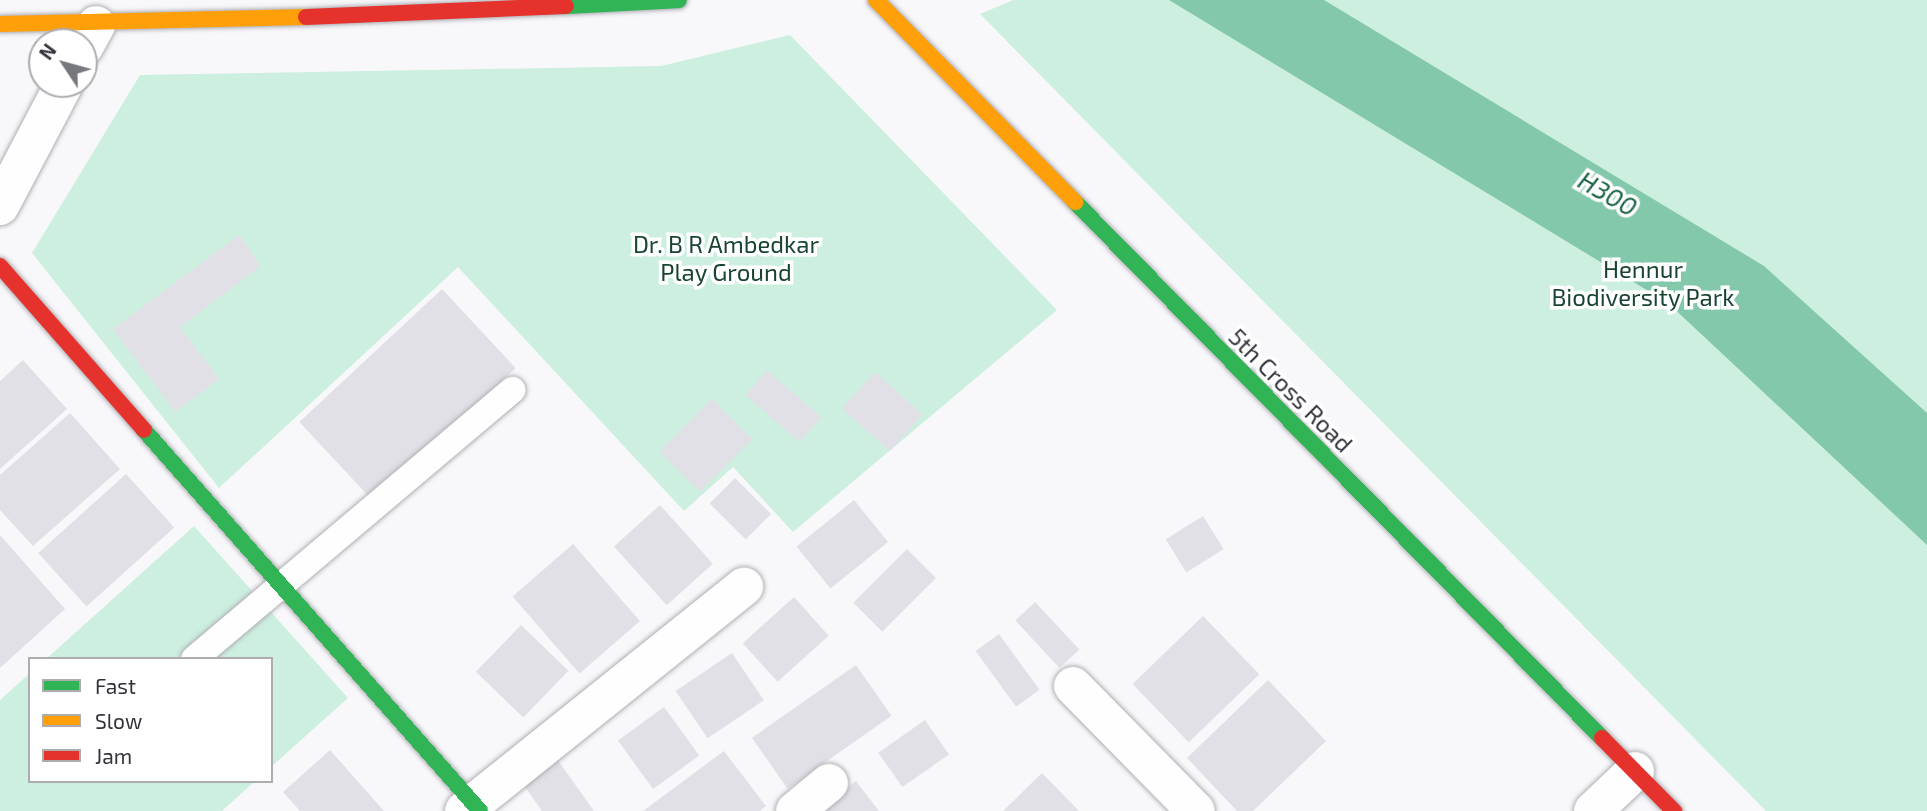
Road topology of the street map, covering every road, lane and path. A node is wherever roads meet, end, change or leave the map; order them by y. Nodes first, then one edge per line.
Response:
1 (679, 0) edge
2 (876, 0) edge
3 (0, 24) edge
4 (30, 28) edge
5 (98, 36) edge
6 (57, 98) edge
7 (0, 206) edge
8 (0, 266) edge
9 (512, 390) dead end
10 (284, 586) junction
11 (744, 587) dead end
12 (196, 657) edge
13 (1073, 686) dead end
14 (1635, 771) junction
15 (829, 783) dead end
16 (472, 808) edge
17 (795, 811) edge
18 (1196, 811) edge
19 (1593, 811) edge
20 (1674, 811) edge

1 - 5 street
2 - 14 street, 5th Cross Road
3 - 4 street
6 - 7 street
8 - 10 street
9 - 10 lane
10 - 12 lane
10 - 16 street
11 - 16 street
13 - 18 street
14 - 19 street
14 - 20 street, 5th Cross Road
15 - 17 street

